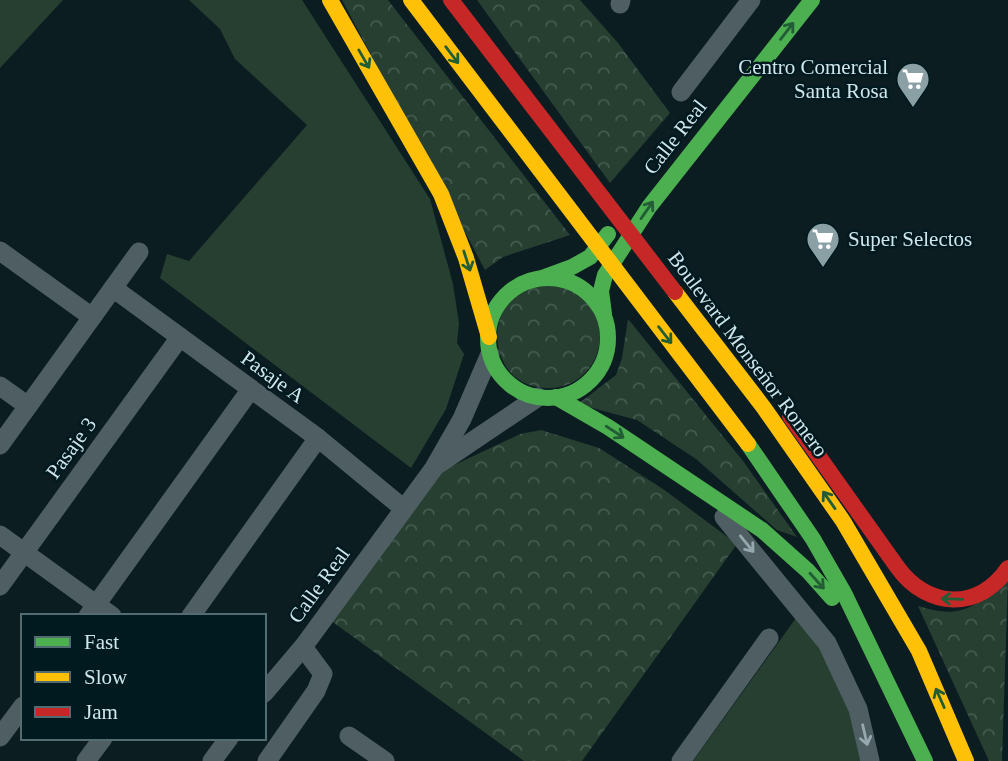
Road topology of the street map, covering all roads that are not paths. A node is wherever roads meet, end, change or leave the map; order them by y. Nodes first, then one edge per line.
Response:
1 (330, 0) edge
2 (411, 0) edge
3 (450, 0) edge
4 (751, 0) edge
5 (794, 0) edge
6 (812, 0) edge
7 (681, 92) dead end
8 (0, 251) edge
9 (139, 252) dead end
10 (650, 257) junction
11 (542, 278) junction
12 (113, 288) junction
13 (604, 314) junction
14 (92, 317) junction
15 (180, 337) junction
16 (729, 337) dead end
17 (490, 345) junction
18 (0, 386) edge
19 (251, 389) junction
20 (547, 397) junction
21 (777, 398) dead end
22 (28, 406) junction
23 (318, 438) junction
24 (0, 445) edge
25 (434, 468) junction
26 (704, 491) junction
27 (403, 508) junction
28 (0, 535) edge
29 (24, 552) junction
30 (1008, 568) edge
31 (0, 586) edge
32 (99, 612) edge
33 (192, 614) edge
34 (769, 638) dead end
35 (303, 647) junction
36 (878, 660) junction
37 (266, 691) edge
38 (21, 709) edge
39 (349, 736) dead end
40 (0, 737) edge
41 (102, 740) edge
42 (228, 740) edge
43 (86, 761) edge
44 (212, 761) edge
45 (267, 761) edge
46 (385, 761) edge
47 (681, 761) edge
48 (870, 761) edge
49 (925, 761) edge
50 (966, 761) edge

1 -> 17 main road
2 -> 36 main road
3 - 10 main road, Boulevard Monseñor Romero
4 - 7 street
5 - 11 main road, Calle Real
13 -> 6 main road, Calle Real
8 - 14 street
9 - 12 street
10 - 16 main road
50 -> 10 main road, Boulevard Monseñor Romero
11 - 13 main road
11 - 17 main road
12 - 14 street
12 - 15 street, Pasaje A
13 - 20 main road
14 - 22 street
15 - 19 street, Pasaje A
15 - 29 street, Pasaje 3
17 - 20 main road
17 - 25 street, Calle Real
18 - 22 street
19 - 23 street, Pasaje A
19 - 32 street
20 - 25 street, Calle Real
20 -> 26 main road
30 -> 21 main road
22 - 24 street
23 - 27 street, Pasaje A
23 - 33 street
25 - 27 street, Calle Real
26 -> 36 main road
26 -> 48 street
27 - 35 street, Calle Real
28 - 29 street
29 - 31 street, Pasaje 3
29 - 32 street
34 - 47 street
35 - 37 street, Calle Real
35 - 45 street
36 - 49 main road
38 - 40 street
39 - 46 street
41 - 43 street
42 - 44 street

